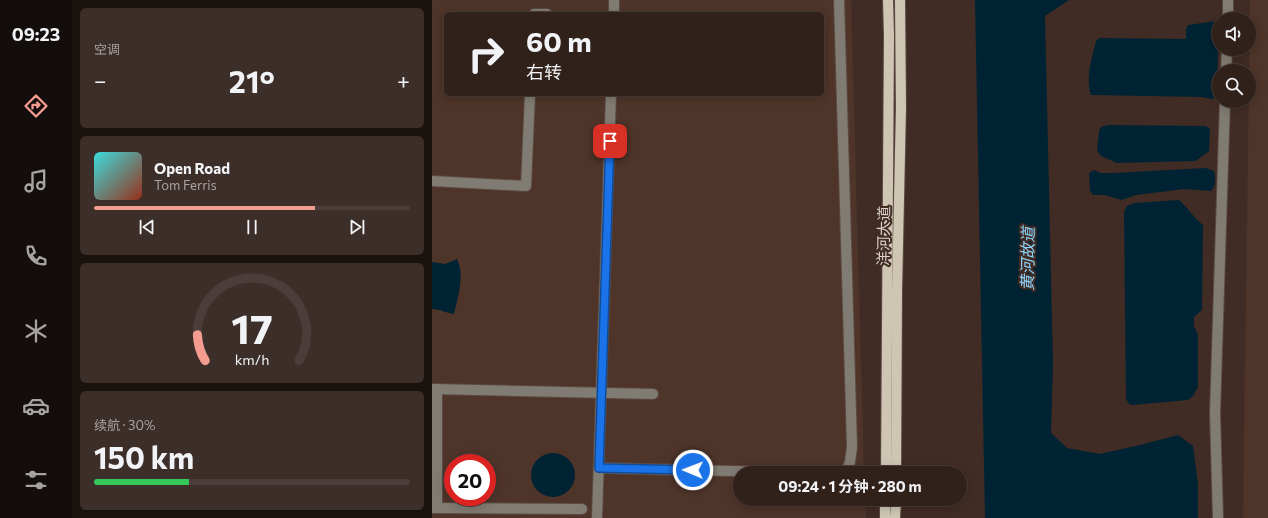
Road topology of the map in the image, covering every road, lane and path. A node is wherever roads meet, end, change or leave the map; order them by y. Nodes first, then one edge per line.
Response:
1 (614, 0) edge
2 (839, 0) edge
3 (888, 0) edge
4 (900, 0) edge
5 (1228, 0) edge
6 (614, 12) edge
7 (1228, 12) edge
8 (530, 96) edge
9 (611, 96) edge
10 (1225, 108) edge
11 (432, 181) edge
12 (435, 389) edge
13 (602, 392) junction
14 (653, 394) dead end
15 (848, 466) edge
16 (886, 466) edge
17 (896, 466) edge
18 (599, 468) junction
19 (733, 471) edge
20 (885, 506) edge
21 (896, 506) edge
22 (434, 508) edge
23 (582, 509) dead end
24 (597, 518) edge
25 (885, 518) edge
26 (895, 518) edge
27 (1218, 518) edge

1 - 6 street
2 - 15 street
3 - 16 main road, 洋河大道
4 - 17 main road, 洋河大道
5 - 7 street
8 - 11 street
9 - 13 street
10 - 27 street
12 - 13 street
12 - 22 street
13 - 14 street
13 - 18 street
18 - 19 street
18 - 24 street
20 - 25 main road
21 - 26 main road
22 - 23 street

